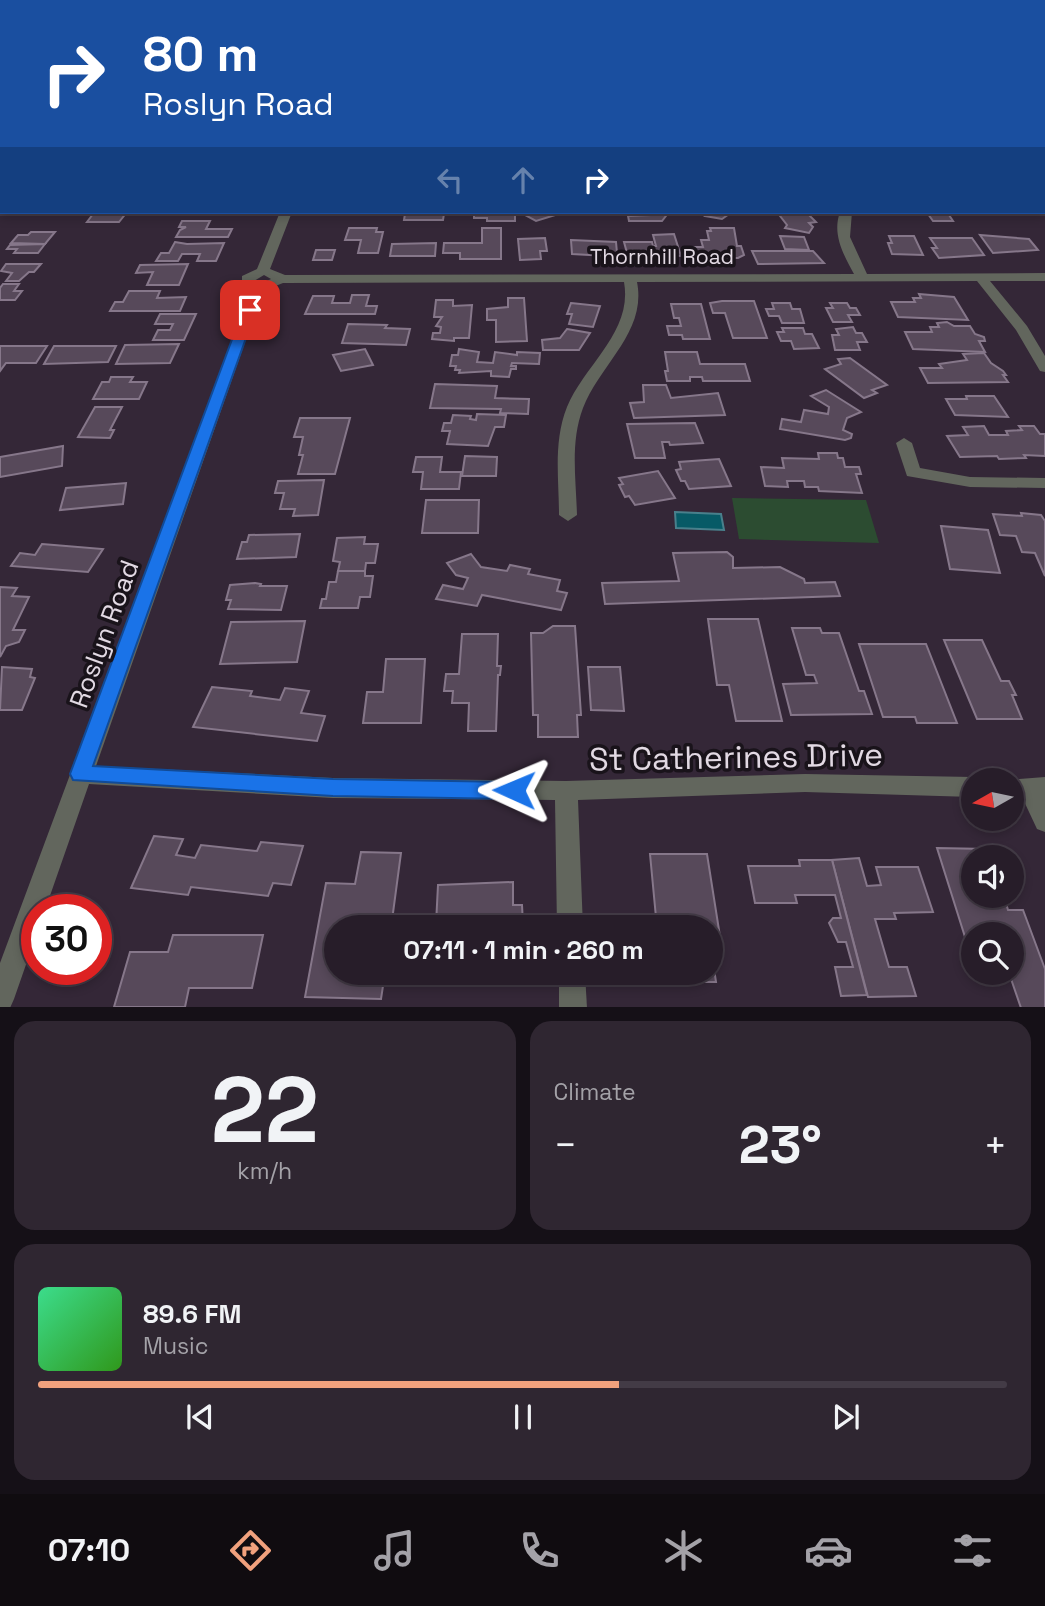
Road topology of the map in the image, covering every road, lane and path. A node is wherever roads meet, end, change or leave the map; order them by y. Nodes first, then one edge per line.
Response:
1 (285, 214) edge
2 (845, 214) edge
3 (862, 277) junction
4 (1045, 277) edge
5 (630, 278) junction
6 (981, 278) junction
7 (261, 279) junction
8 (1045, 368) edge
9 (904, 443) dead end
10 (1045, 483) edge
11 (568, 515) dead end
12 (80, 774) junction
13 (961, 787) edge
14 (1029, 788) edge
15 (566, 791) junction
16 (1045, 822) edge
17 (570, 915) edge
18 (572, 985) edge
19 (0, 999) edge
20 (573, 1007) edge

1 - 7 street, Roslyn Road
2 - 3 street
3 - 5 street, Thornhill Road
3 - 6 street, Thornhill Road
4 - 6 street, Thornhill Road
5 - 7 street, Thornhill Road
5 - 11 street
6 - 8 street
7 - 12 street, Roslyn Road
9 - 10 street
12 - 15 street, St Catherines Drive
12 - 19 street, Roslyn Road
13 - 15 street, St Catherines Drive
14 - 16 street
15 - 17 street
18 - 20 street

